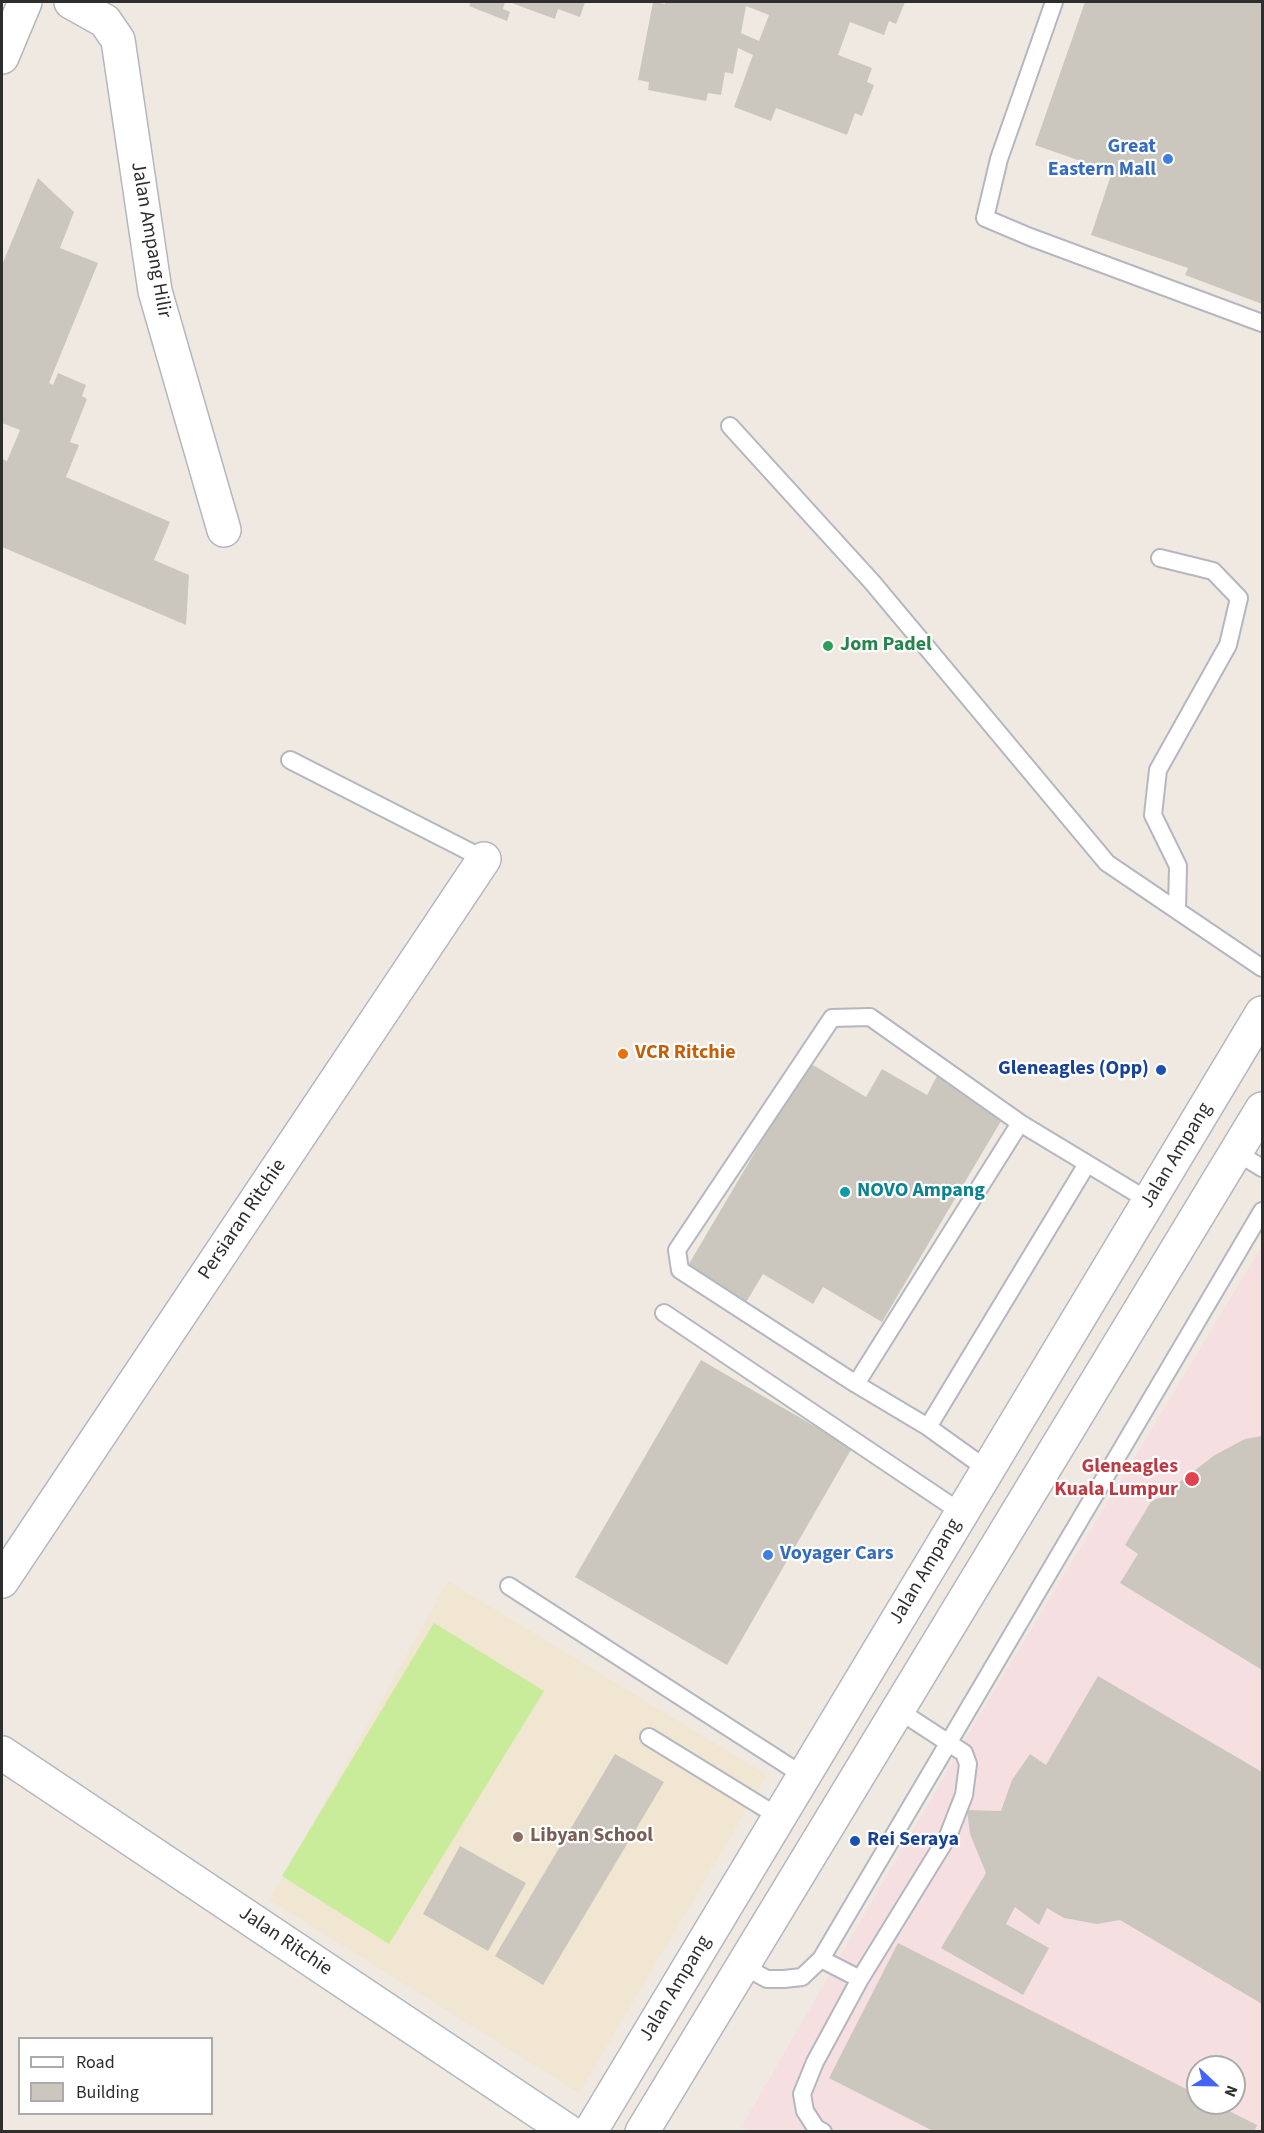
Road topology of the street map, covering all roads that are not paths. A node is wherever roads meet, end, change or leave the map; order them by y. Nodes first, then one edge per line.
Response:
1 (25, 2) edge
2 (71, 2) edge
3 (1054, 2) edge
4 (2, 57) edge
5 (1263, 323) edge
6 (730, 426) dead end
7 (224, 530) dead end
8 (1160, 558) dead end
9 (290, 760) dead end
10 (484, 859) joint
11 (1177, 910) junction
12 (1263, 968) edge
13 (1263, 1013) edge
14 (1263, 1109) edge
15 (1020, 1123) junction
16 (1249, 1160) edge
17 (1087, 1164) junction
18 (1149, 1201) junction
19 (1263, 1211) edge
20 (664, 1312) dead end
21 (856, 1384) junction
22 (928, 1427) junction
23 (988, 1470) junction
24 (962, 1513) junction
25 (2, 1581) edge
26 (509, 1586) dead end
27 (898, 1710) junction
28 (649, 1737) dead end
29 (949, 1742) junction
30 (2, 1754) edge
31 (804, 1776) junction
32 (779, 1817) junction
33 (821, 1959) junction
34 (743, 1966) junction
35 (860, 1979) junction
36 (569, 2132) edge
37 (590, 2132) edge
38 (642, 2132) edge
39 (823, 2132) edge

1 - 4 main road
2 - 7 main road, Jalan Ampang Hilir
3 - 5 lane
6 - 11 lane
8 - 11 lane
9 - 10 lane
10 - 25 main road, Persiaran Ritchie
11 - 12 lane
13 - 18 main road, Jalan Ampang
14 - 16 main road
15 - 17 lane
15 - 21 lane
15 - 21 lane
16 - 27 main road
17 - 18 lane
17 - 22 lane
18 - 23 main road, Jalan Ampang
19 - 29 lane
20 - 24 lane
21 - 22 lane
22 - 23 lane
23 - 24 main road, Jalan Ampang
24 - 31 main road, Jalan Ampang
26 - 31 lane
27 - 29 lane
27 - 34 main road
28 - 32 lane
29 - 33 lane
29 - 35 lane
30 - 36 main road, Jalan Ritchie
31 - 32 main road, Jalan Ampang
32 - 37 main road, Jalan Ampang
33 - 34 lane
33 - 35 lane
34 - 38 main road
35 - 39 lane

